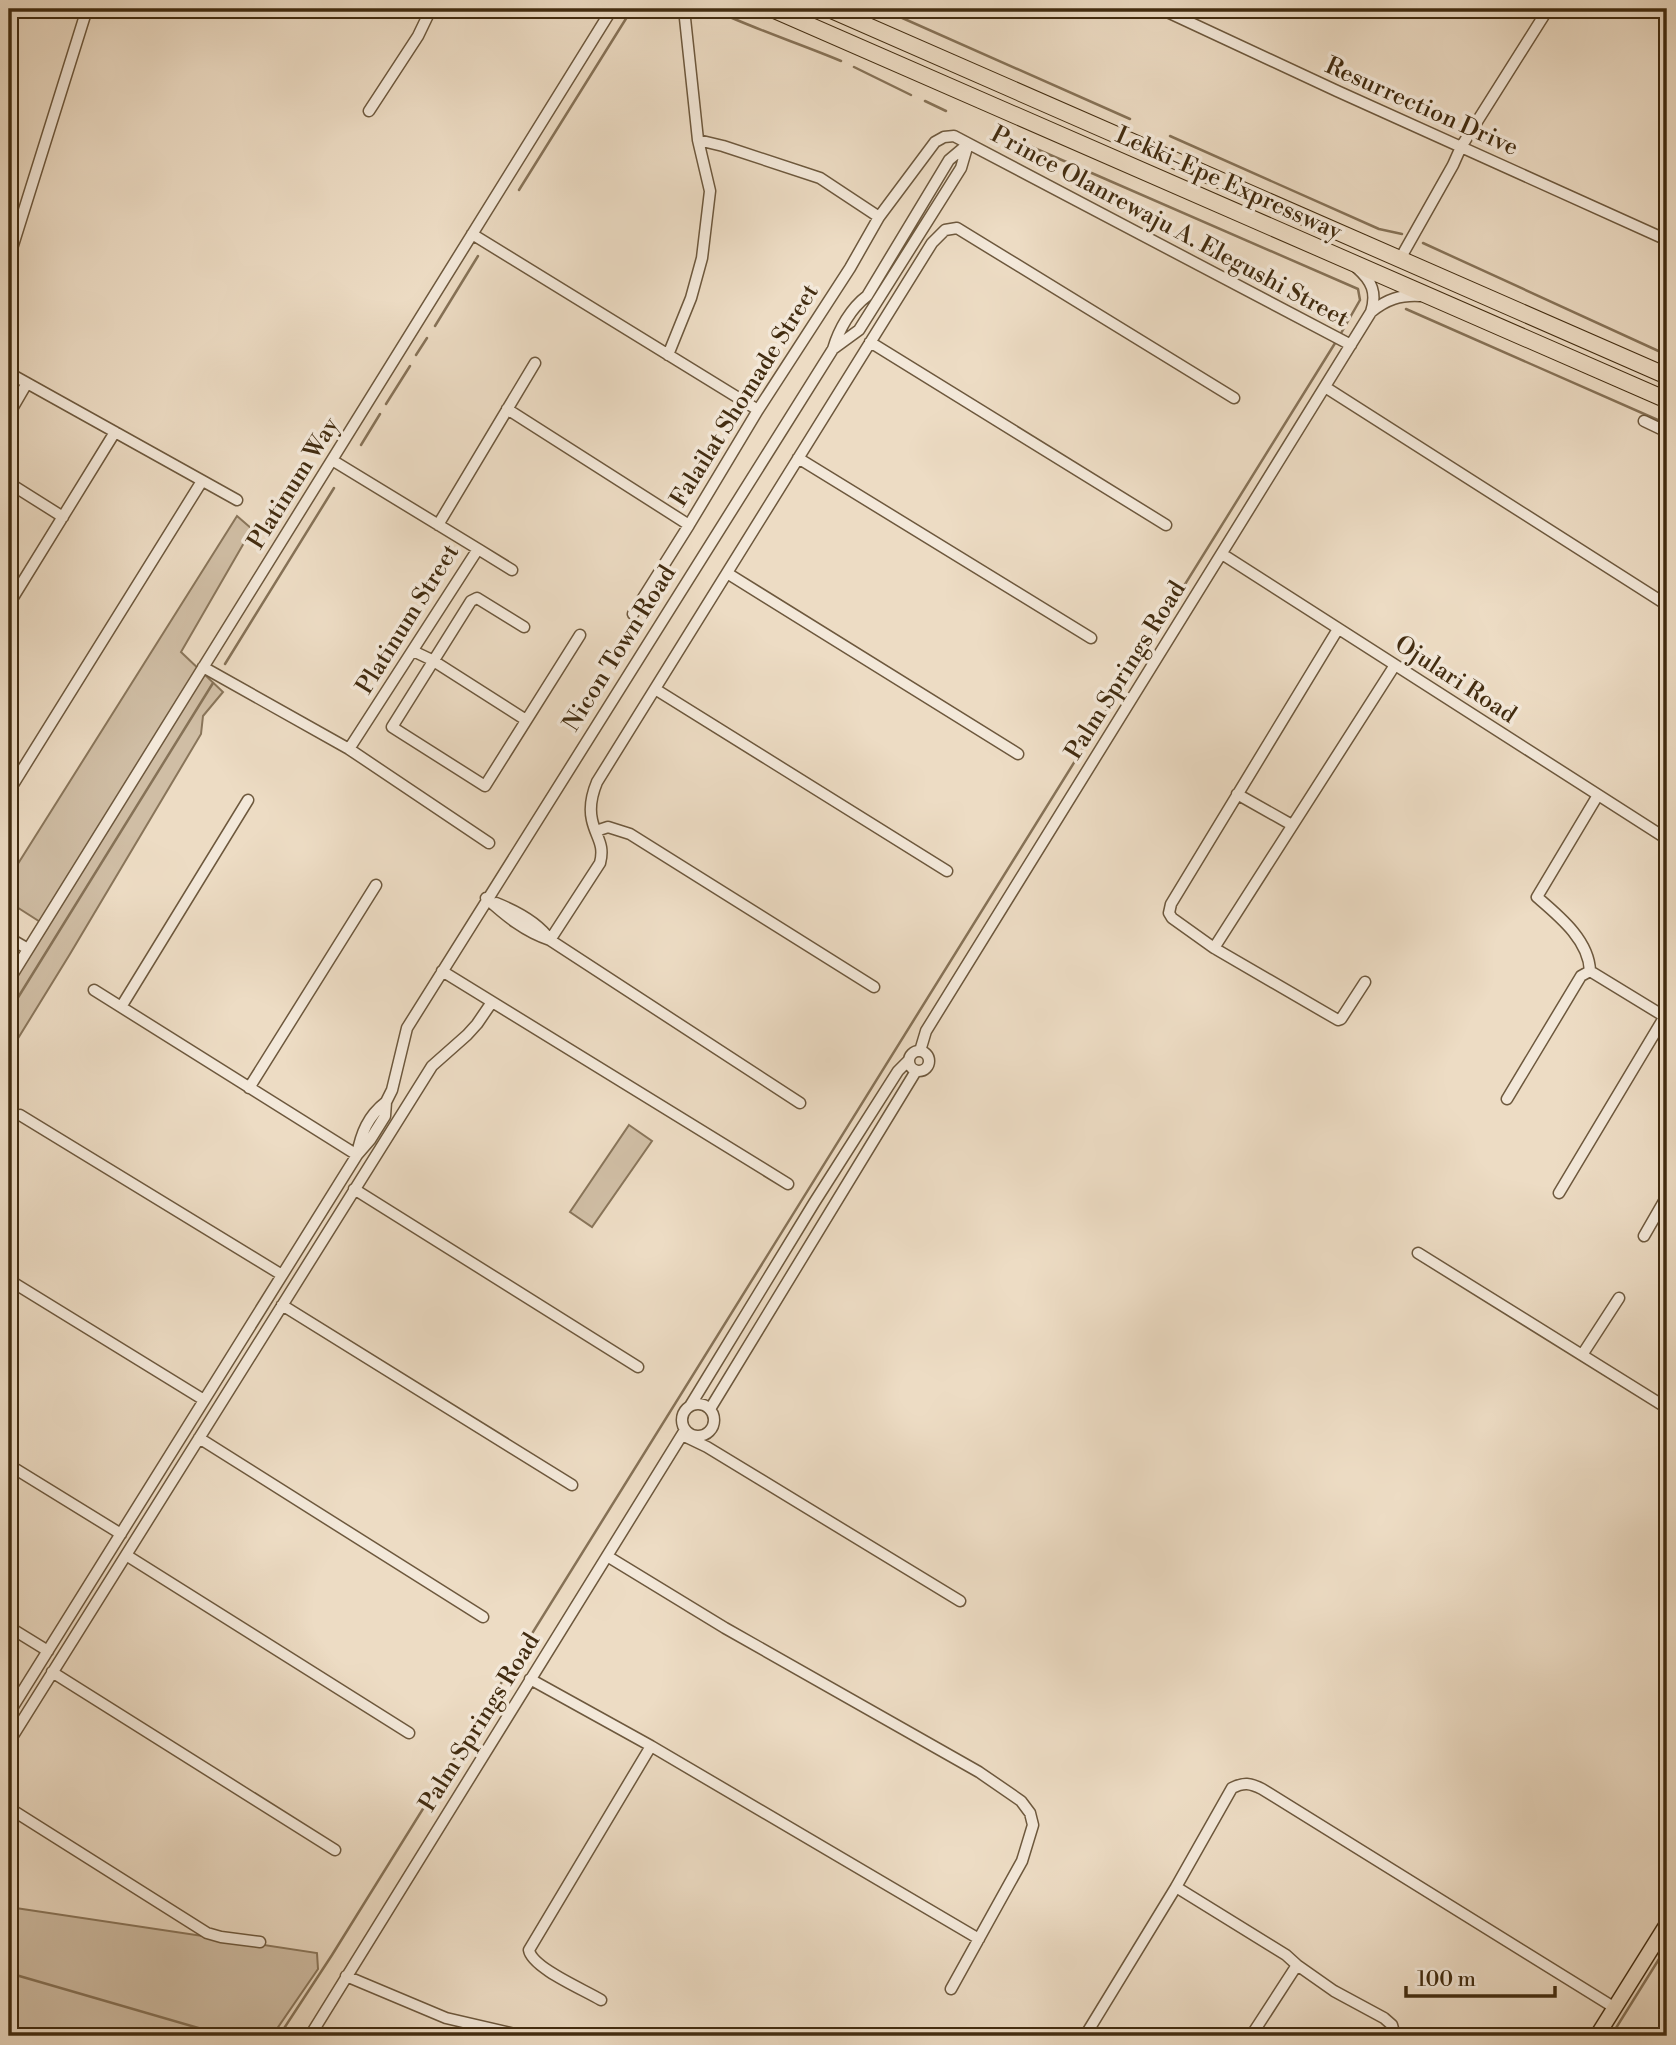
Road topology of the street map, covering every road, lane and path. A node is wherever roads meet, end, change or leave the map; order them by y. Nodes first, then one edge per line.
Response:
1 (88, 9) edge
2 (431, 9) edge
3 (612, 9) edge
4 (684, 9) edge
5 (772, 9) edge
6 (829, 9) edge
7 (1161, 9) edge
8 (1548, 9) edge
9 (369, 111) dead end
10 (698, 140) junction
11 (968, 144) junction
12 (1461, 147) junction
13 (879, 217) junction
14 (472, 234) junction
15 (1667, 240) edge
16 (1343, 257) junction
17 (9, 258) edge
18 (1400, 259) junction
19 (1433, 297) junction
20 (872, 299) junction
21 (1371, 312) junction
22 (846, 322) junction
23 (859, 330) junction
24 (1343, 341) junction
25 (870, 342) junction
26 (833, 349) junction
27 (668, 355) junction
28 (535, 363) dead end
29 (9, 373) edge
30 (1667, 376) edge
31 (27, 383) junction
32 (1325, 387) junction
33 (1234, 398) dead end
34 (1667, 400) edge
35 (507, 409) junction
36 (758, 410) junction
37 (9, 414) edge
38 (1644, 421) dead end
39 (115, 432) junction
40 (1667, 432) edge
41 (798, 458) junction
42 (332, 460) junction
43 (202, 481) junction
44 (9, 483) edge
45 (237, 500) dead end
46 (63, 517) junction
47 (438, 525) junction
48 (689, 525) junction
49 (1166, 525) dead end
50 (478, 549) junction
51 (1222, 554) junction
52 (512, 570) dead end
53 (727, 573) junction
54 (9, 604) edge
55 (1667, 605) edge
56 (633, 614) dead end
57 (523, 627) dead end
58 (1338, 629) junction
59 (580, 635) dead end
60 (1091, 638) dead end
61 (413, 651) junction
62 (432, 660) junction
63 (1395, 665) junction
64 (203, 667) junction
65 (655, 689) junction
66 (526, 720) junction
67 (349, 749) junction
68 (1018, 754) dead end
69 (9, 791) edge
70 (1237, 794) junction
71 (1598, 794) junction
72 (248, 800) dead end
73 (1292, 825) junction
74 (597, 831) junction
75 (1667, 839) edge
76 (489, 843) dead end
77 (947, 872) dead end
78 (376, 885) dead end
79 (486, 898) junction
80 (9, 938) edge
81 (550, 940) junction
82 (1214, 947) junction
83 (28, 949) junction
84 (442, 971) junction
85 (1590, 971) junction
86 (9, 980) edge
87 (1365, 982) dead end
88 (874, 987) dead end
89 (94, 990) dead end
90 (492, 1002) junction
91 (121, 1007) junction
92 (1666, 1017) edge
93 (920, 1051) junction
94 (909, 1060) junction
95 (916, 1071) junction
96 (250, 1088) junction
97 (1507, 1099) dead end
98 (800, 1103) dead end
99 (20, 1115) dead end
100 (357, 1155) junction
101 (788, 1184) dead end
102 (354, 1189) junction
103 (1559, 1193) dead end
104 (1667, 1196) edge
105 (1644, 1236) dead end
106 (1418, 1253) dead end
107 (282, 1275) junction
108 (9, 1280) edge
109 (1619, 1298) dead end
110 (282, 1306) junction
111 (1582, 1355) junction
112 (638, 1367) dead end
113 (204, 1400) junction
114 (690, 1406) junction
115 (1667, 1408) edge
116 (710, 1409) junction
117 (684, 1433) junction
118 (198, 1438) junction
119 (9, 1465) edge
120 (572, 1485) dead end
121 (121, 1534) junction
122 (126, 1555) junction
123 (607, 1556) junction
124 (960, 1601) dead end
125 (483, 1617) dead end
126 (9, 1627) edge
127 (48, 1651) junction
128 (52, 1672) junction
129 (530, 1679) junction
130 (9, 1713) edge
131 (409, 1733) dead end
132 (9, 1742) edge
133 (651, 1746) junction
134 (9, 1808) edge
135 (335, 1850) dead end
136 (1176, 1887) junction
137 (1667, 1924) edge
138 (979, 1939) junction
139 (260, 1942) dead end
140 (1662, 1945) edge
141 (1297, 1965) junction
142 (346, 1976) junction
143 (951, 1989) dead end
144 (601, 2000) dead end
145 (1615, 2008) junction
146 (310, 2036) edge
147 (523, 2036) edge
148 (1085, 2036) edge
149 (1251, 2036) edge
150 (1395, 2036) edge
151 (1597, 2036) edge

1 - 17 street
2 - 9 street
3 - 14 street, Platinum Way
4 - 10 street
5 - 16 highway, Lekki-Epe Expressway
6 - 18 highway, Lekki-Epe Expressway
7 - 12 street, Resurrection Drive
8 - 12 street
10 - 13 street
10 - 27 street
11 - 13 street, Falailat Shomade Street
11 - 20 street, Nicon Town Road
11 - 24 street, Prince Olanrewaju A. Elegushi Street
12 - 15 street, Resurrection Drive
12 - 18 street
13 - 36 street, Falailat Shomade Street
14 - 27 street
14 - 42 street, Platinum Way
16 - 19 highway, Lekki-Epe Expressway
16 - 21 street
18 - 30 highway, Lekki-Epe Expressway
19 - 21 street
19 - 34 highway, Lekki-Epe Expressway
20 - 22 street, Nicon Town Road
20 - 23 street, Nicon Town Road
21 - 24 street, Palm Springs Road
22 - 23 street
22 - 26 street, Nicon Town Road
23 - 26 street, Nicon Town Road
24 - 32 street, Palm Springs Road
25 - 33 street
25 - 41 street
25 - 49 street
26 - 79 street, Nicon Town Road
27 - 36 street
28 - 35 street
29 - 31 street
31 - 37 street
31 - 39 street
32 - 51 street, Palm Springs Road
32 - 55 street
35 - 47 street
35 - 48 street, Falailat Shomade Street
36 - 48 street, Falailat Shomade Street
38 - 40 street
39 - 43 street
39 - 46 street
41 - 53 street
41 - 60 street
42 - 47 street, Platinum Street
42 - 64 street, Platinum Way
43 - 45 street
43 - 69 street
44 - 46 street
46 - 54 street
47 - 50 street, Platinum Street
48 - 56 street
50 - 52 street
50 - 61 street, Platinum Street
51 - 58 street, Ojulari Road
51 - 93 street, Palm Springs Road
53 - 65 street
53 - 68 street
57 - 62 street
58 - 63 street, Ojulari Road
58 - 70 street
59 - 66 street
61 - 62 street
61 - 67 street, Platinum Street
62 - 66 street
62 - 66 street
63 - 71 street, Ojulari Road
63 - 73 street
64 - 67 street
64 - 83 street, Platinum Way
65 - 74 street
65 - 77 street
67 - 76 street
70 - 73 street
70 - 82 street
71 - 75 street, Ojulari Road
71 - 85 street
72 - 91 street
73 - 82 street
74 - 81 street
74 - 88 street
78 - 96 street
79 - 81 street
79 - 84 street, Nicon Town Road
80 - 83 street
81 - 98 street
82 - 87 street
83 - 86 street, Platinum Way
84 - 90 street
84 - 100 street, Nicon Town Road
85 - 92 street
85 - 97 street
89 - 91 street
90 - 101 street
90 - 102 street
91 - 96 street
92 - 103 street
93 - 94 street
93 - 95 street
94 - 95 street
94 - 114 street
95 - 116 street
96 - 100 street
99 - 107 street
100 - 107 street, Nicon Town Road
102 - 110 street
102 - 112 street
104 - 105 street
106 - 111 street
107 - 113 street, Nicon Town Road
108 - 113 street
109 - 111 street
110 - 118 street
110 - 120 street
111 - 115 street
113 - 121 street, Nicon Town Road
114 - 116 street
114 - 117 street
116 - 117 street
117 - 123 street, Palm Springs Road
117 - 124 street
118 - 122 street
118 - 125 street
119 - 121 street
121 - 127 street, Nicon Town Road
122 - 128 street
122 - 131 street
123 - 129 street, Palm Springs Road
123 - 138 street
126 - 127 street
127 - 130 street, Nicon Town Road
128 - 132 street
128 - 135 street
129 - 133 street
129 - 142 street, Palm Springs Road
133 - 138 street
133 - 144 street
134 - 139 street
136 - 141 street
136 - 145 street
136 - 148 street
137 - 140 main road
138 - 143 street
140 - 145 main road
141 - 149 street
141 - 150 street
142 - 146 street, Palm Springs Road
142 - 147 street
145 - 151 main road

